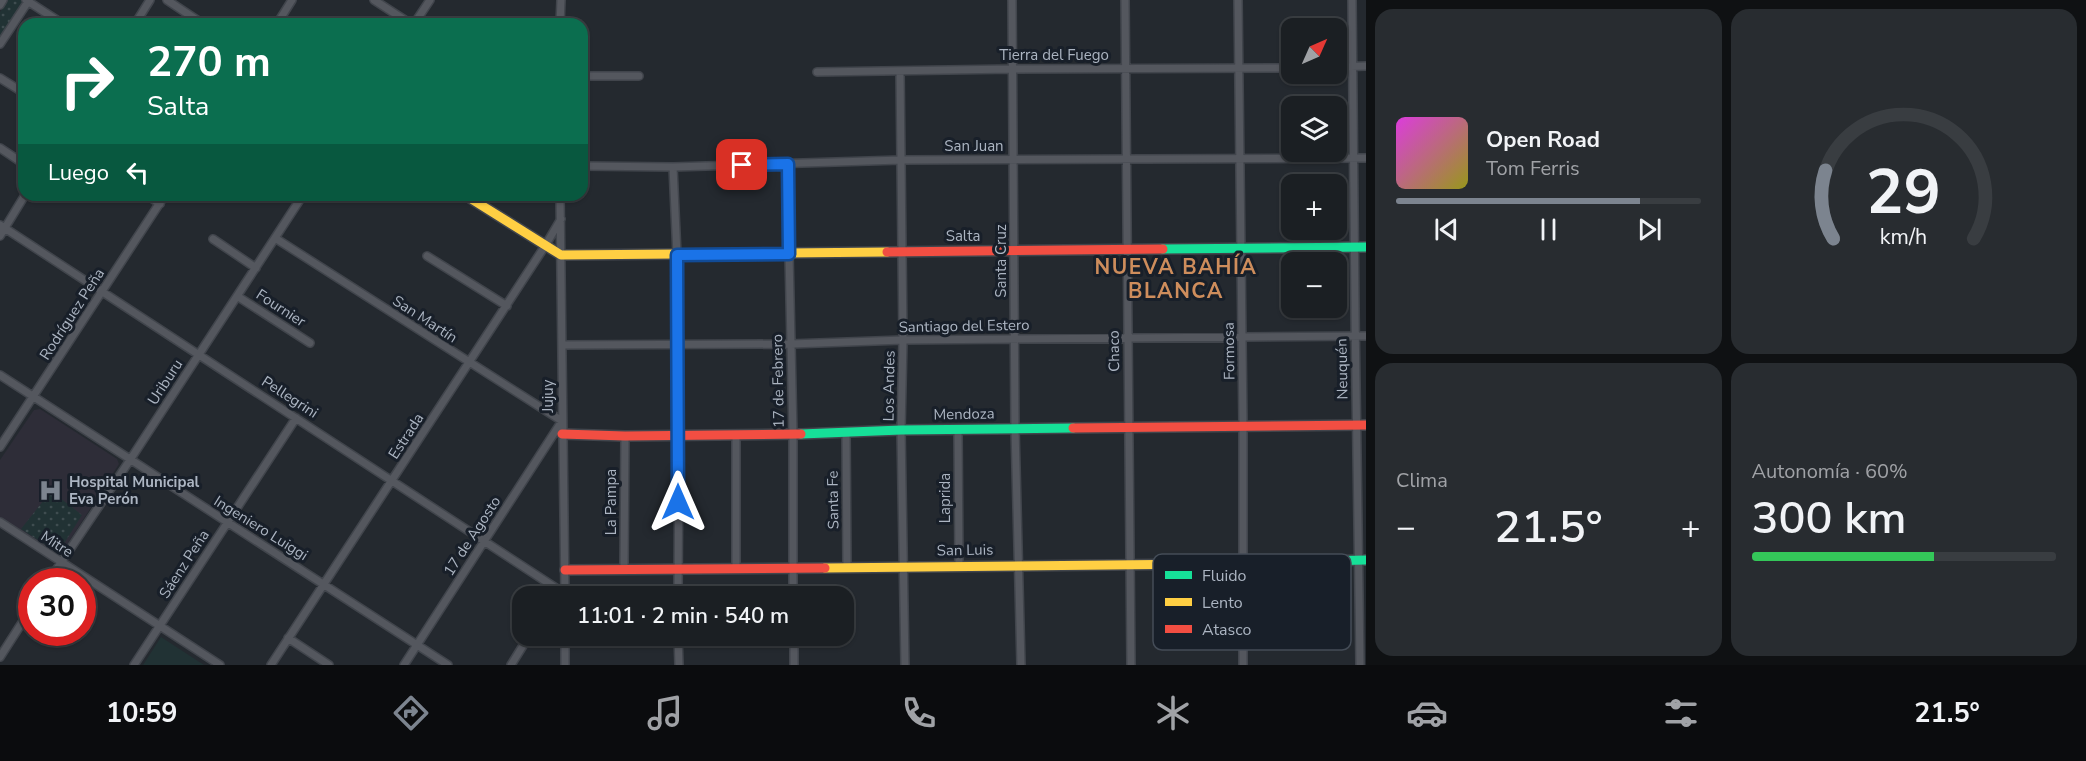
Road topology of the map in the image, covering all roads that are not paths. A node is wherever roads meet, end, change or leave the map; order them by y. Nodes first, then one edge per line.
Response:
1 (3, 0) edge
2 (27, 0) edge
3 (150, 0) edge
4 (166, 0) edge
5 (292, 0) edge
6 (374, 0) edge
7 (430, 0) edge
8 (561, 0) edge
9 (1012, 0) edge
10 (1125, 0) edge
11 (1238, 0) edge
12 (1352, 0) edge
13 (0, 4) edge
14 (54, 18) edge
15 (139, 18) edge
16 (194, 18) edge
17 (281, 18) edge
18 (403, 18) edge
19 (417, 18) edge
20 (560, 18) edge
21 (0, 44) edge
22 (1347, 66) edge
23 (1352, 66) junction
24 (1366, 66) edge
25 (1126, 68) junction
26 (1281, 68) edge
27 (1013, 69) junction
28 (1238, 69) junction
29 (900, 71) junction
30 (817, 72) dead end
31 (588, 76) edge
32 (639, 76) dead end
33 (0, 78) edge
34 (18, 89) edge
35 (0, 148) edge
36 (1354, 158) junction
37 (1366, 158) edge
38 (1127, 159) junction
39 (1240, 159) junction
40 (18, 160) edge
41 (901, 160) junction
42 (1014, 160) junction
43 (788, 164) junction
44 (588, 166) edge
45 (673, 166) junction
46 (21, 201) edge
47 (156, 201) edge
48 (162, 201) edge
49 (299, 201) edge
50 (474, 201) edge
51 (560, 201) edge
52 (160, 204) junction
53 (561, 219) junction
54 (3, 227) edge
55 (0, 236) edge
56 (275, 238) junction
57 (213, 239) dead end
58 (545, 246) junction
59 (1353, 247) junction
60 (1366, 247) edge
61 (1241, 248) junction
62 (1128, 249) junction
63 (1014, 251) junction
64 (901, 252) junction
65 (789, 254) junction
66 (561, 255) junction
67 (677, 255) junction
68 (427, 256) dead end
69 (256, 268) junction
70 (102, 292) junction
71 (237, 296) junction
72 (507, 306) junction
73 (1355, 336) junction
74 (1366, 336) edge
75 (1242, 338) junction
76 (1015, 339) junction
77 (1128, 339) junction
78 (903, 340) junction
79 (310, 343) dead end
80 (677, 343) junction
81 (562, 345) junction
82 (791, 345) junction
83 (199, 355) junction
84 (469, 364) junction
85 (0, 375) edge
86 (34, 397) junction
87 (296, 418) junction
88 (562, 422) junction
89 (1361, 425) edge
90 (1243, 426) junction
91 (1015, 428) junction
92 (1129, 428) junction
93 (901, 430) junction
94 (958, 430) junction
95 (846, 432) junction
96 (562, 434) junction
97 (793, 434) junction
98 (679, 435) junction
99 (736, 435) junction
100 (625, 436) junction
101 (0, 447) edge
102 (130, 460) junction
103 (393, 481) junction
104 (0, 522) edge
105 (227, 524) junction
106 (485, 540) junction
107 (1242, 554) edge
108 (1362, 560) edge
109 (60, 562) junction
110 (1131, 564) junction
111 (1153, 564) edge
112 (959, 565) junction
113 (1017, 565) junction
114 (904, 566) junction
115 (847, 567) junction
116 (56, 568) edge
117 (736, 568) junction
118 (624, 569) junction
119 (678, 569) junction
120 (792, 569) junction
121 (565, 570) junction
122 (324, 584) junction
123 (554, 586) edge
124 (564, 586) edge
125 (678, 586) edge
126 (793, 586) edge
127 (159, 626) junction
128 (18, 629) edge
129 (288, 638) junction
130 (417, 645) junction
131 (523, 646) edge
132 (565, 646) edge
133 (678, 646) edge
134 (794, 646) edge
135 (1244, 650) edge
136 (0, 657) edge
137 (134, 665) edge
138 (220, 665) edge
139 (271, 665) edge
140 (329, 665) edge
141 (404, 665) edge
142 (447, 665) edge
143 (511, 665) edge
144 (565, 665) edge
145 (679, 665) edge
146 (794, 665) edge
147 (905, 665) edge
148 (1021, 665) edge
149 (1131, 665) edge
150 (1244, 665) edge
151 (1360, 665) edge

1 - 13 street
2 - 14 street
2 - 21 street
3 - 15 street
4 - 16 street
5 - 17 street
6 - 18 street
7 - 19 street
8 - 20 street
9 - 27 street, Santa Cruz
10 - 25 street, Chaco
11 - 28 street, Formosa
12 - 23 street, Neuquén
22 - 23 street
23 - 24 street
23 - 36 street, Neuquén
25 - 27 street, Tierra del Fuego
25 - 28 street, Tierra del Fuego
25 - 38 street, Chaco
26 - 28 street, Tierra del Fuego
27 - 29 street, Tierra del Fuego
27 - 42 street, Santa Cruz
28 - 39 street, Formosa
29 - 30 street, Tierra del Fuego
29 - 41 street, Los Andes
31 - 32 street
33 - 34 street
35 - 40 street
36 - 37 street, San Juan
36 - 39 street, San Juan
36 - 59 street, Neuquén
38 - 39 street, San Juan
38 - 42 street, San Juan
38 - 62 street, Chaco
39 - 61 street, Formosa
41 - 42 street, San Juan
41 - 43 street, San Juan
41 - 64 street, Los Andes
42 - 63 street, Santa Cruz
43 - 45 street, San Juan
43 - 65 street, 17 de Febrero
44 - 45 street, San Juan
45 - 67 street
46 - 54 street
47 - 52 street
48 - 52 street, Rodríguez Peña
49 - 56 street, Uriburu
50 - 58 street
51 - 53 street, Jujuy
52 - 70 street, Rodríguez Peña
53 - 58 street, Estrada
53 - 66 street, Jujuy
54 - 55 street
54 - 70 street, Pellegrini
56 - 69 street, Uriburu
56 - 84 street, San Martín
57 - 69 street
58 - 66 street
58 - 72 street, Estrada
59 - 60 street, Salta
59 - 61 street, Salta
59 - 73 street, Neuquén
61 - 62 street, Salta
61 - 75 street, Formosa
62 - 63 street, Salta
62 - 77 street, Chaco
63 - 64 street, Salta
63 - 76 street, Santa Cruz
64 - 65 street, Salta
64 - 78 street, Los Andes
65 - 67 street, Salta
65 - 82 street, 17 de Febrero
66 - 67 street, Salta
66 - 81 street, Jujuy
67 - 80 street
68 - 72 street
69 - 71 street, Uriburu
70 - 83 street, Pellegrini
70 - 86 street, Rodríguez Peña
71 - 79 street, Fournier
71 - 83 street, Uriburu
72 - 84 street, Estrada
73 - 74 street, Santiago del Estero
73 - 75 street, Santiago del Estero
73 - 89 street, Neuquén
75 - 77 street, Santiago del Estero
75 - 90 street, Formosa
76 - 77 street, Santiago del Estero
76 - 78 street, Santiago del Estero
76 - 91 street, Santa Cruz
77 - 92 street, Chaco
78 - 82 street, Santiago del Estero
78 - 93 street, Los Andes
80 - 81 street, Santiago del Estero
80 - 82 street, Santiago del Estero
80 - 98 street
81 - 88 street, Jujuy
82 - 97 street, 17 de Febrero
83 - 87 street, Pellegrini
83 - 102 street, Uriburu
84 - 88 street, San Martín
84 - 103 street, Estrada
85 - 86 street, Ingeniero Luiggi
86 - 101 street, Rodríguez Peña
86 - 102 street, Ingeniero Luiggi
87 - 103 street, Pellegrini
87 - 105 street, Sáenz Peña
88 - 96 street, Jujuy
88 - 106 street, 17 de Agosto
89 - 90 street, Mendoza
89 - 108 street, Neuquén
90 - 92 street, Mendoza
90 - 107 street, Formosa
91 - 92 street, Mendoza
91 - 94 street, Mendoza
91 - 113 street, Santa Cruz
92 - 110 street, Chaco
93 - 94 street, Mendoza
93 - 95 street, Mendoza
93 - 114 street, Los Andes
94 - 112 street, Laprida
95 - 97 street, Mendoza
95 - 115 street, Santa Fe
96 - 100 street, Mendoza
96 - 121 street, Jujuy
97 - 99 street, Mendoza
97 - 120 street, 17 de Febrero
98 - 99 street, Mendoza
98 - 100 street, Mendoza
98 - 119 street
99 - 117 street
100 - 118 street, La Pampa
102 - 105 street, Ingeniero Luiggi
102 - 109 street, Uriburu
103 - 106 street, Pellegrini
103 - 122 street, Estrada
104 - 109 street, Mitre
105 - 122 street, Ingeniero Luiggi
105 - 127 street, Sáenz Peña
106 - 123 street, Pellegrini
106 - 130 street, 17 de Agosto
108 - 151 street, Neuquén
109 - 116 street, Uriburu
109 - 127 street, Mitre
110 - 111 street, San Luis
110 - 113 street, San Luis
110 - 149 street, Chaco
112 - 113 street, San Luis
112 - 114 street, San Luis
113 - 148 street, Santa Cruz
114 - 115 street, San Luis
114 - 147 street, Los Andes
115 - 120 street, San Luis
117 - 119 street, San Luis
117 - 120 street, San Luis
118 - 119 street, San Luis
118 - 121 street, San Luis
119 - 125 street
120 - 126 street, 17 de Febrero
121 - 124 street, Jujuy
122 - 129 street, Estrada
122 - 130 street, Ingeniero Luiggi
127 - 137 street, Sáenz Peña
127 - 138 street, Mitre
128 - 136 street
129 - 139 street, Estrada
129 - 140 street
130 - 141 street, 17 de Agosto
130 - 142 street, Ingeniero Luiggi
131 - 143 street
132 - 144 street
133 - 145 street
134 - 146 street
135 - 150 street, Formosa

